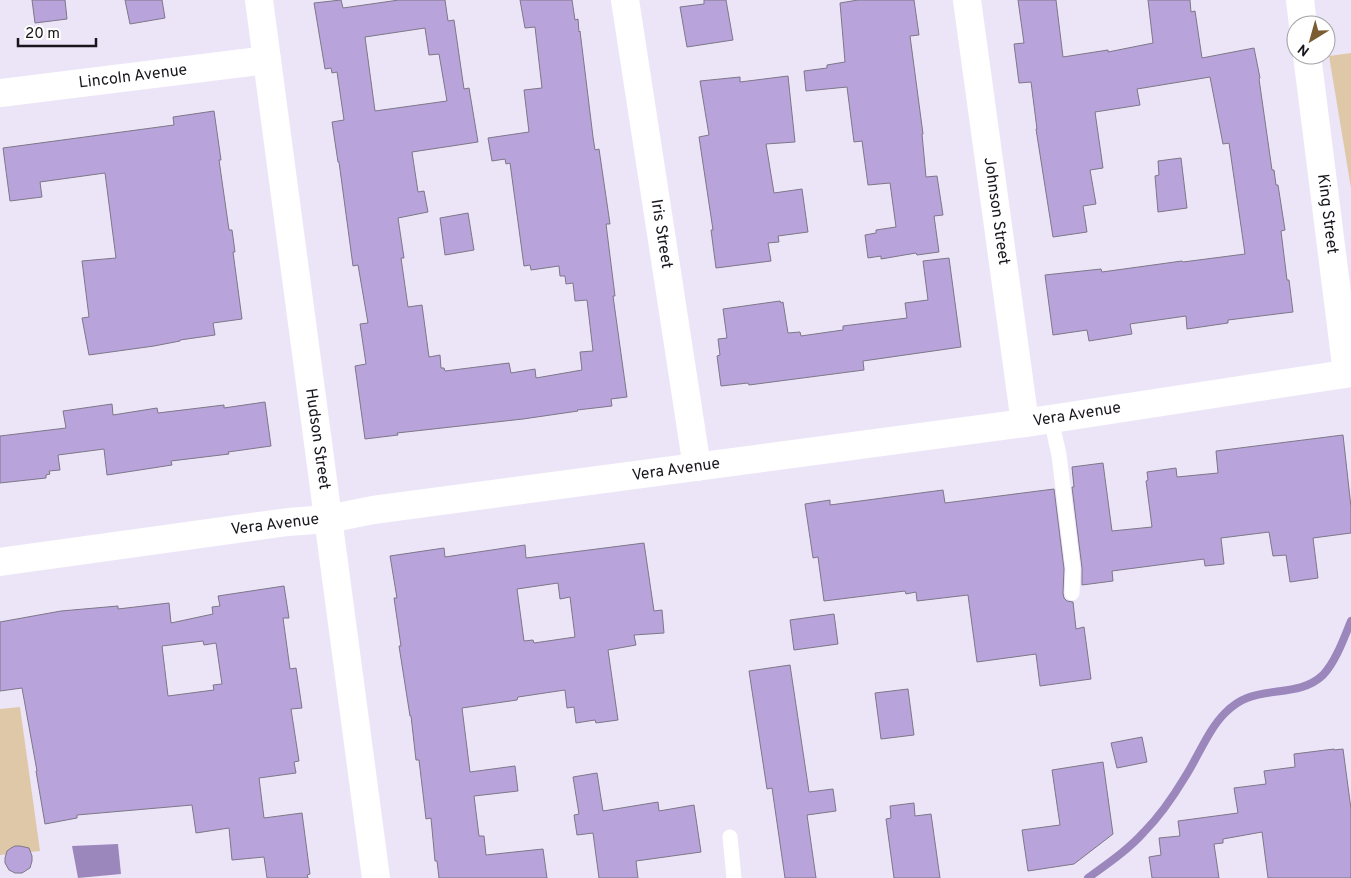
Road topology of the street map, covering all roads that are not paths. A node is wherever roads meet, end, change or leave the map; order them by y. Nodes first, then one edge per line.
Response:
1 (259, 0) edge
2 (625, 0) edge
3 (966, 0) edge
4 (1300, 0) edge
5 (1302, 15) edge
6 (267, 60) junction
7 (1308, 65) edge
8 (0, 93) edge
9 (1349, 373) edge
10 (1038, 421) junction
11 (698, 467) junction
12 (328, 519) junction
13 (0, 562) edge
14 (1072, 593) dead end
15 (730, 837) dead end
16 (376, 878) edge
17 (734, 878) edge

1 - 6 street, Hudson Street
2 - 11 street, Iris Street
3 - 10 street, Johnson Street
4 - 5 street
6 - 8 street, Lincoln Avenue
6 - 12 street, Hudson Street
7 - 9 street, King Street
9 - 10 street, Vera Avenue
10 - 11 street, Vera Avenue
10 - 14 lane
11 - 12 street, Vera Avenue
12 - 13 street, Vera Avenue
12 - 16 street, Hudson Street
15 - 17 lane

